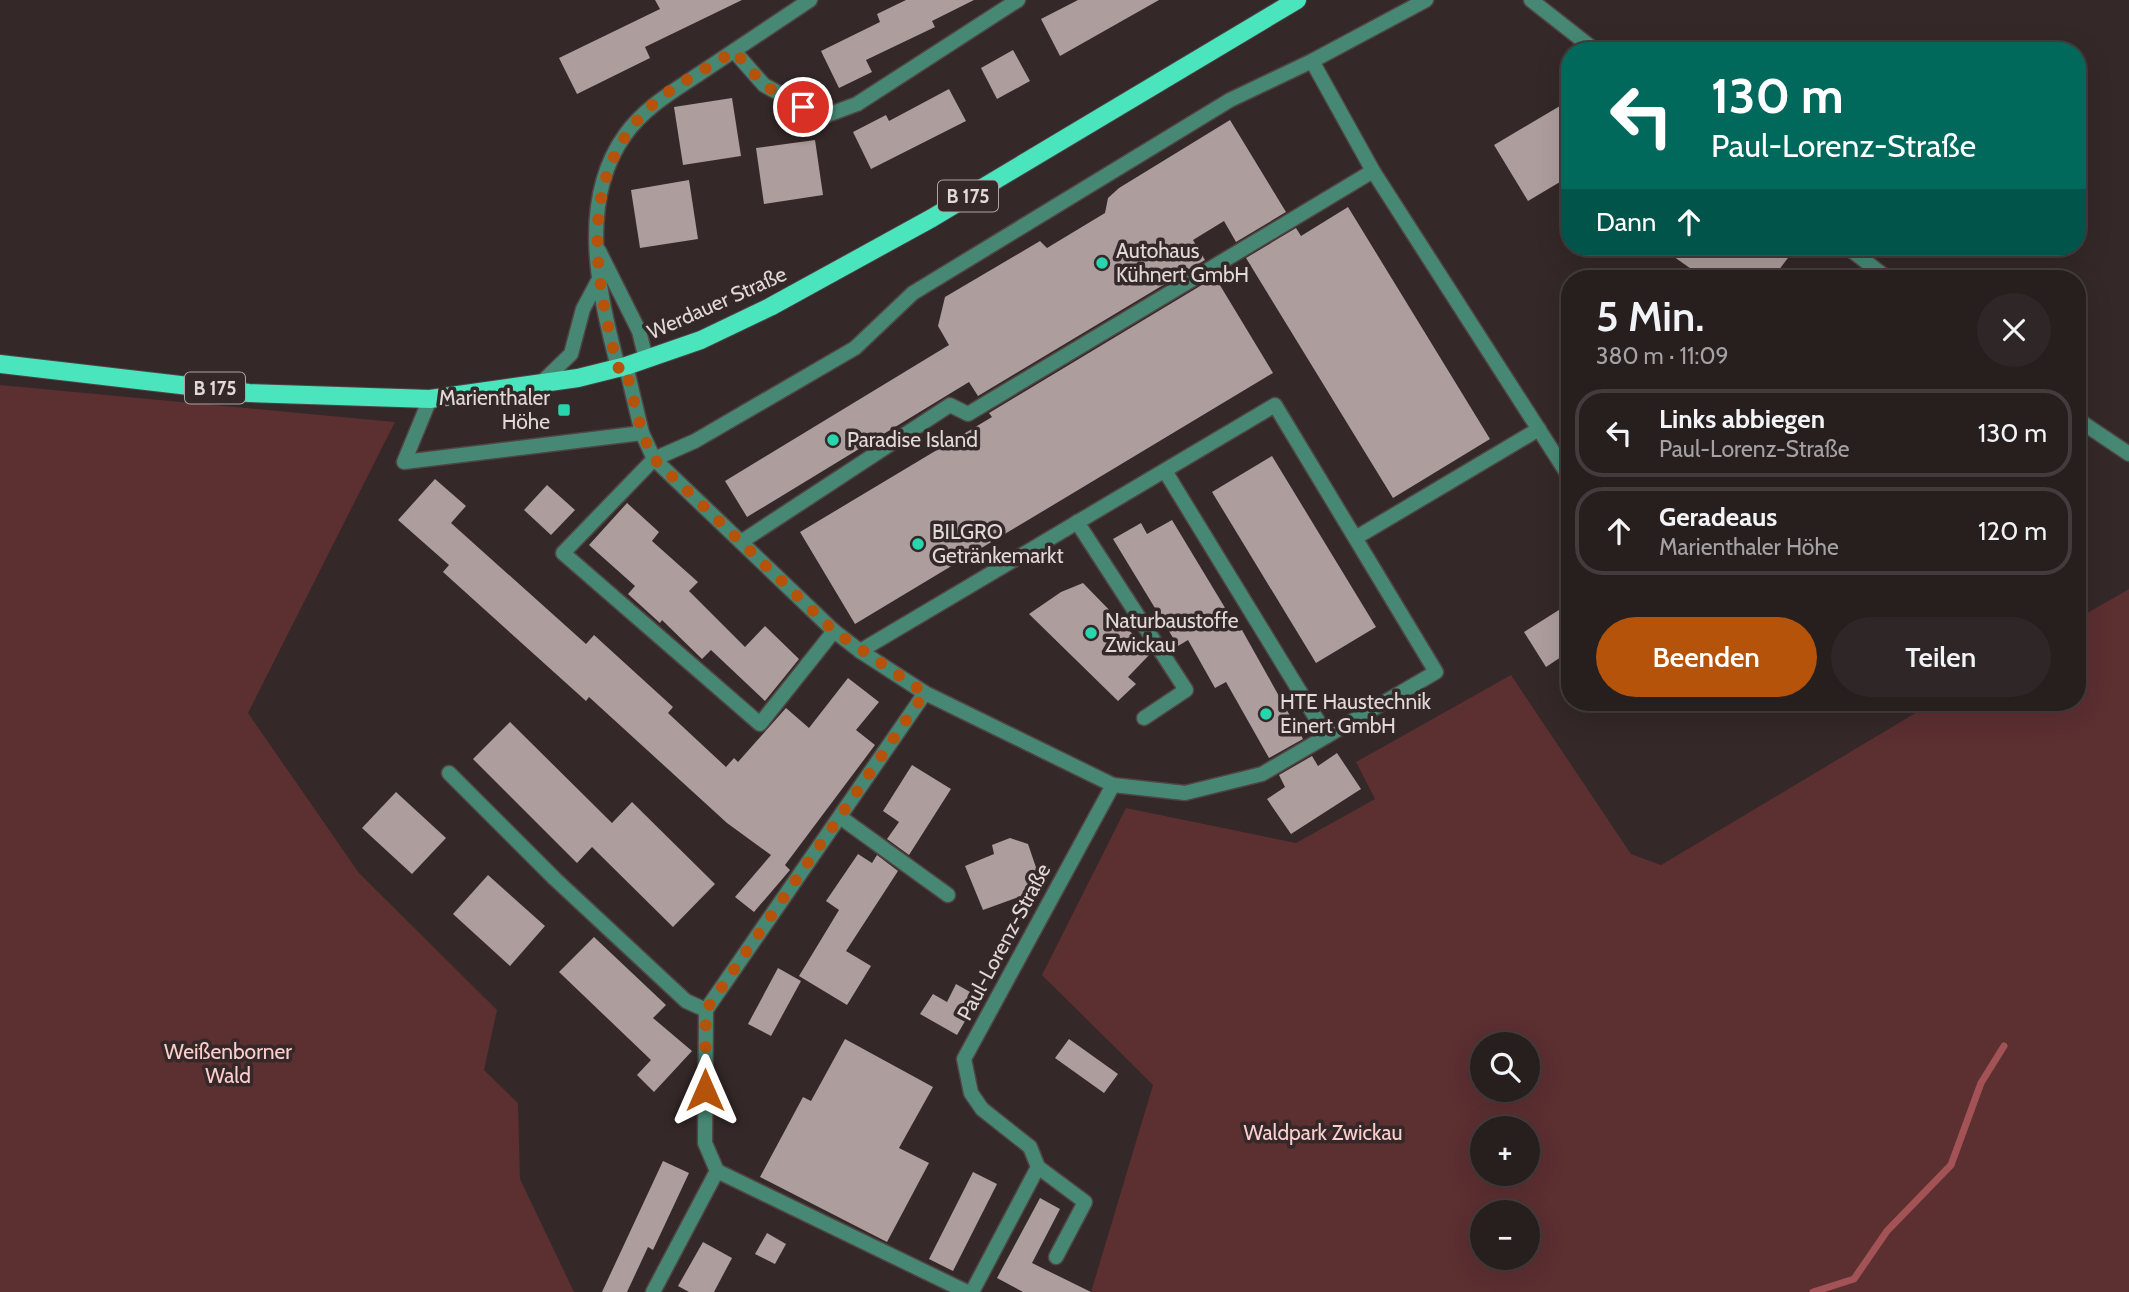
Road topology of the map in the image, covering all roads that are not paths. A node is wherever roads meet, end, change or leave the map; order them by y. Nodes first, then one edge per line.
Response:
1 (810, 0) edge
2 (1018, 0) edge
3 (1297, 0) edge
4 (1426, 0) edge
5 (1531, 0) edge
6 (1585, 42) edge
7 (734, 51) junction
8 (1312, 61) junction
9 (1373, 171) junction
10 (598, 250) junction
11 (1859, 256) edge
12 (1877, 270) edge
13 (598, 281) junction
14 (646, 359) junction
15 (0, 364) edge
16 (622, 367) junction
17 (541, 383) junction
18 (430, 399) junction
19 (2086, 425) edge
20 (1539, 429) junction
21 (642, 433) junction
22 (2129, 454) edge
23 (654, 459) junction
24 (1561, 464) edge
25 (1165, 471) junction
26 (1077, 522) junction
27 (1357, 537) junction
28 (741, 542) junction
29 (834, 631) junction
30 (860, 651) junction
31 (925, 693) junction
32 (1144, 718) dead end
33 (1327, 736) junction
34 (449, 773) dead end
35 (1113, 786) junction
36 (840, 817) junction
37 (948, 895) dead end
38 (706, 1010) junction
39 (1038, 1167) junction
40 (718, 1171) junction
41 (1056, 1257) dead end
42 (653, 1292) edge
43 (970, 1292) edge

1 - 7 street
2 - 7 street
3 - 14 main road, Werdauer Straße / B 175
4 - 8 street
5 - 6 street
7 - 10 street
8 - 9 street
8 - 23 street
9 - 20 street
9 - 28 street
10 - 13 street
10 - 14 street
11 - 12 street
13 - 16 street
13 - 17 street
14 - 16 main road, Werdauer Straße / B 175
15 - 18 main road, Werdauer Straße / B 175
16 - 17 main road, Werdauer Straße / B 175
16 - 21 street
17 - 18 main road, Werdauer Straße / B 175
18 - 21 street
19 - 22 street
20 - 24 street
20 - 27 street
21 - 23 street
23 - 28 street
23 - 29 street
25 - 26 street
25 - 27 street
25 - 33 street
26 - 30 street
26 - 32 street
27 - 33 street
28 - 29 street
29 - 30 street
30 - 31 street
31 - 35 street
31 - 36 street
33 - 35 street
34 - 38 street
35 - 39 street, Paul-Lorenz-Straße
36 - 37 street
36 - 38 street
38 - 40 street
39 - 41 street, Paul-Lorenz-Straße
39 - 43 street
40 - 42 street
40 - 43 street

